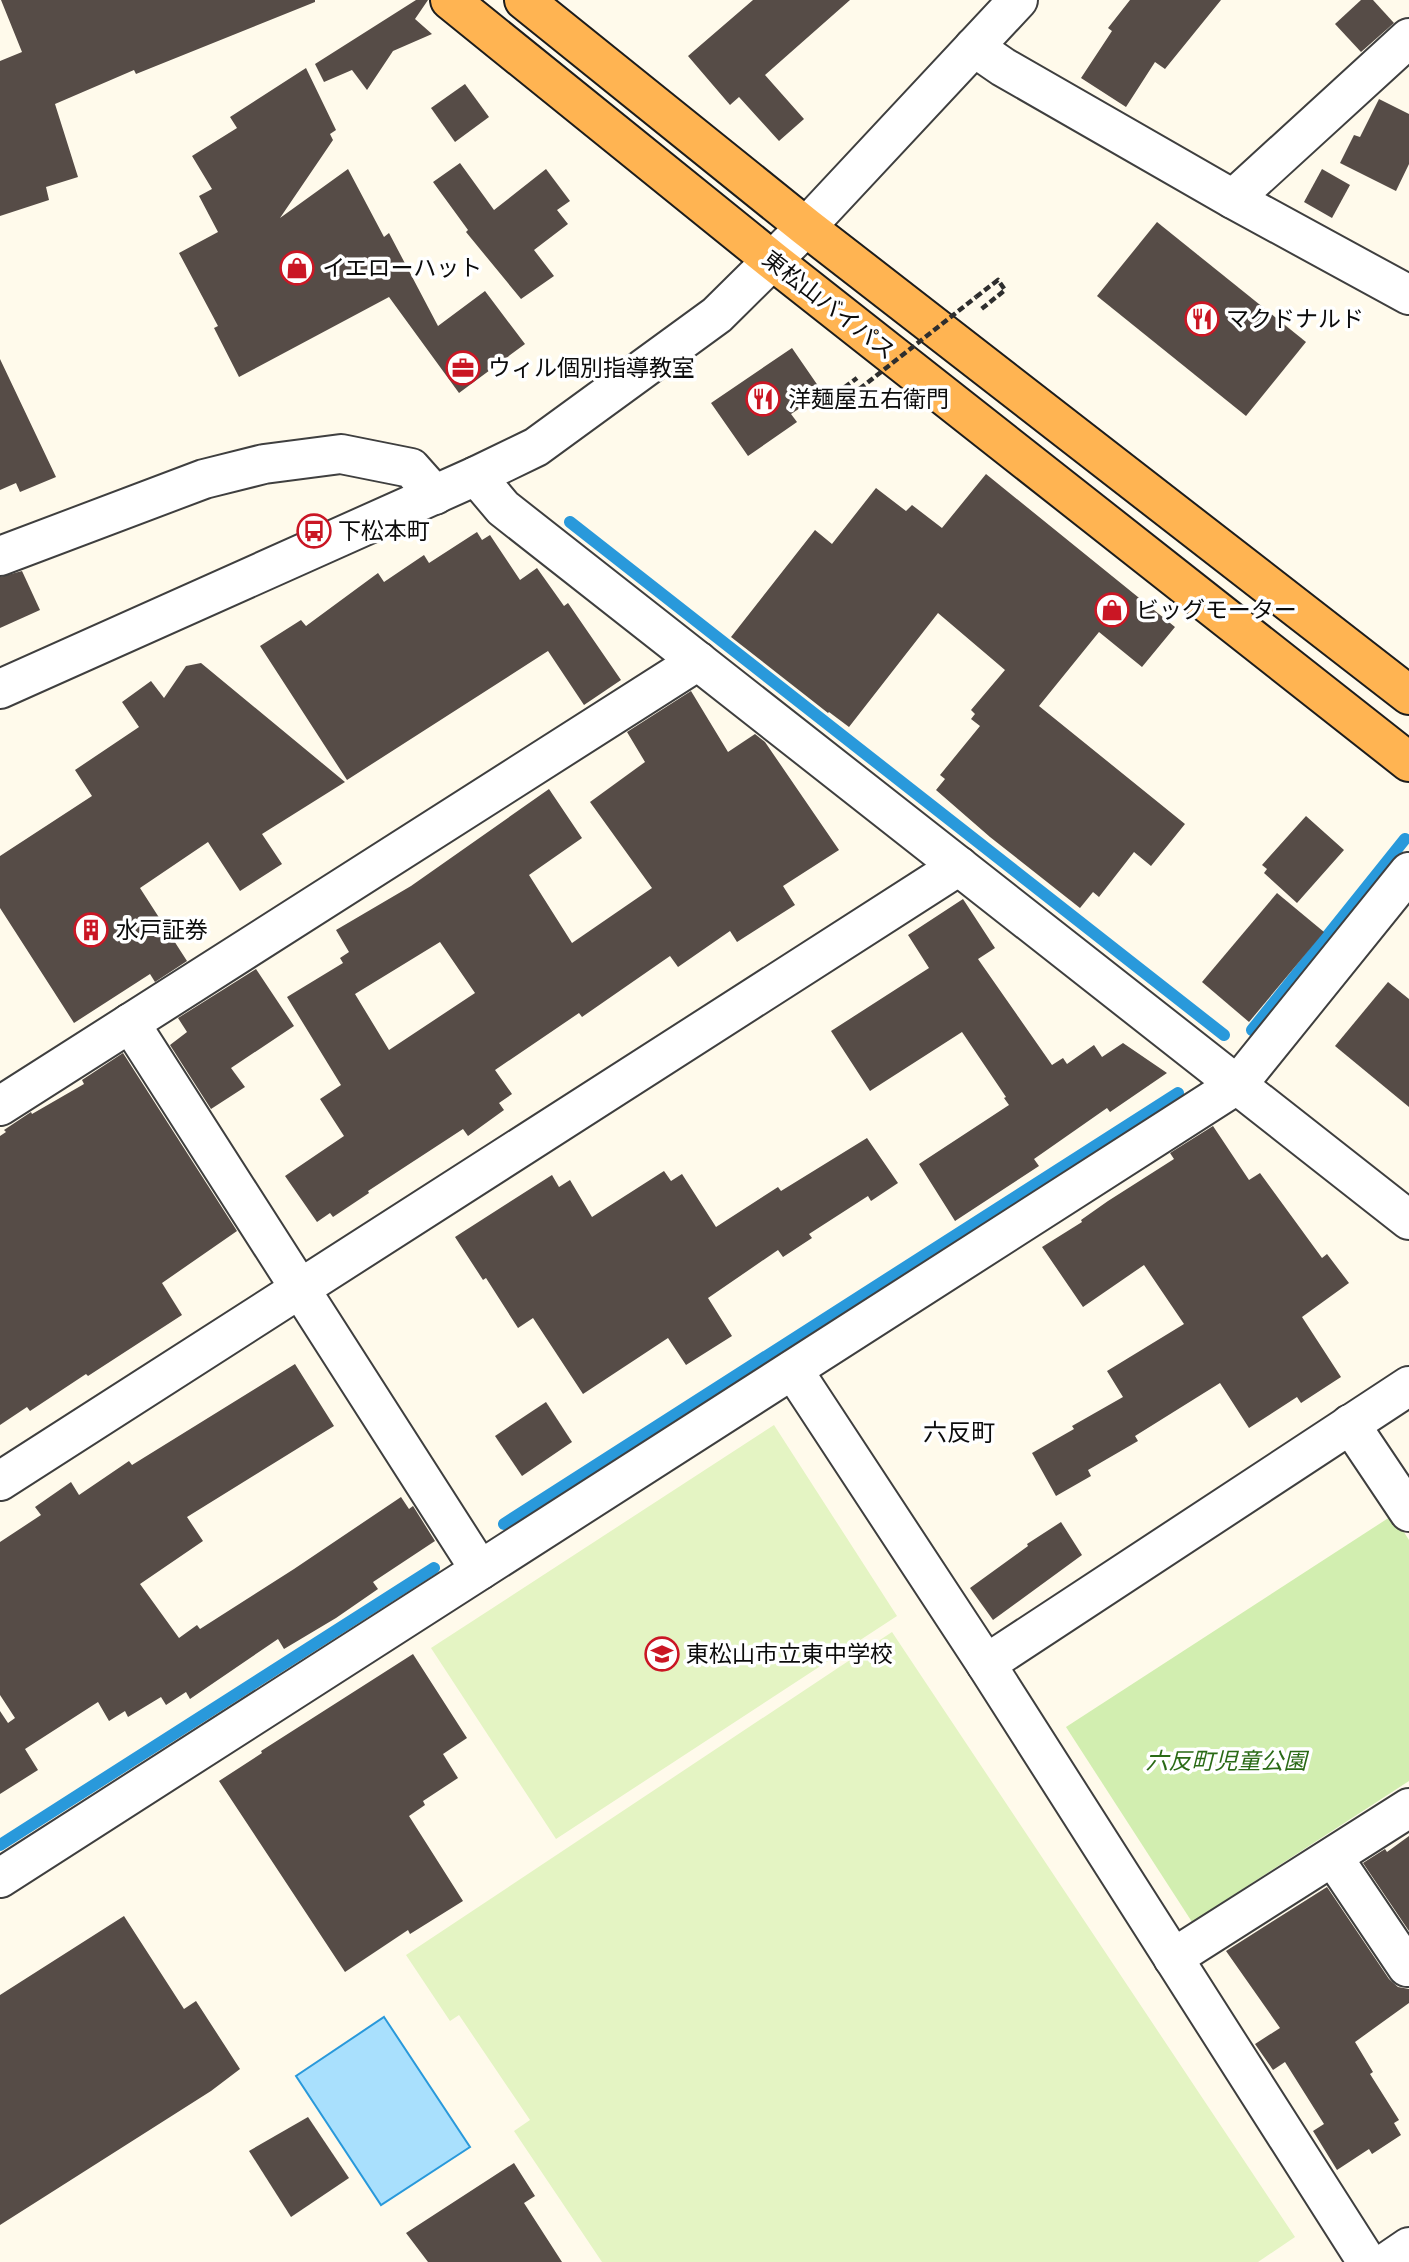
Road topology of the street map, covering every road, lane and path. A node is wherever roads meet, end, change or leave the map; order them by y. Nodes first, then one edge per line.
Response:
1 (450, 0) edge
2 (524, 0) edge
3 (1015, 2) edge
4 (1409, 38) edge
5 (974, 47) junction
6 (1233, 199) junction
7 (806, 227) junction
8 (773, 261) junction
9 (1409, 295) edge
10 (970, 318) dead end
11 (858, 377) dead end
12 (476, 476) junction
13 (435, 495) junction
14 (0, 556) edge
15 (698, 661) junction
16 (0, 689) edge
17 (1409, 695) edge
18 (1409, 762) edge
19 (959, 866) junction
20 (1409, 872) edge
21 (130, 1023) junction
22 (1238, 1084) junction
23 (0, 1106) edge
24 (1409, 1220) edge
25 (301, 1289) junction
26 (793, 1370) junction
27 (1409, 1386) edge
28 (1350, 1424) junction
29 (0, 1481) edge
30 (1409, 1512) edge
31 (480, 1570) junction
32 (986, 1664) junction
33 (1409, 1808) edge
34 (1333, 1857) junction
35 (0, 1878) edge
36 (1173, 1958) junction
37 (1408, 1967) edge
38 (1409, 2247) edge
39 (1367, 2262) edge
40 (1387, 2262) edge

1 - 8 highway, 東松山バイパス
2 - 7 highway, 東松山バイパス
3 - 5 street
4 - 6 street
5 - 6 street
5 - 7 street
6 - 9 street
7 - 8 street
7 - 17 highway, 東松山バイパス
8 - 12 street
8 - 18 highway, 東松山バイパス
10 - 11 path, bridge
12 - 13 street
12 - 15 street
13 - 14 street
13 - 16 street
15 - 19 street
15 - 21 street
19 - 22 street
19 - 25 street
20 - 22 street
21 - 23 street
21 - 25 street
22 - 24 street
22 - 26 street
25 - 29 street
25 - 31 street
26 - 31 street
26 - 32 street
27 - 28 street
28 - 30 street
28 - 32 street
31 - 35 street
32 - 36 street
33 - 34 street
34 - 36 street
34 - 37 street
36 - 39 street
38 - 40 street

